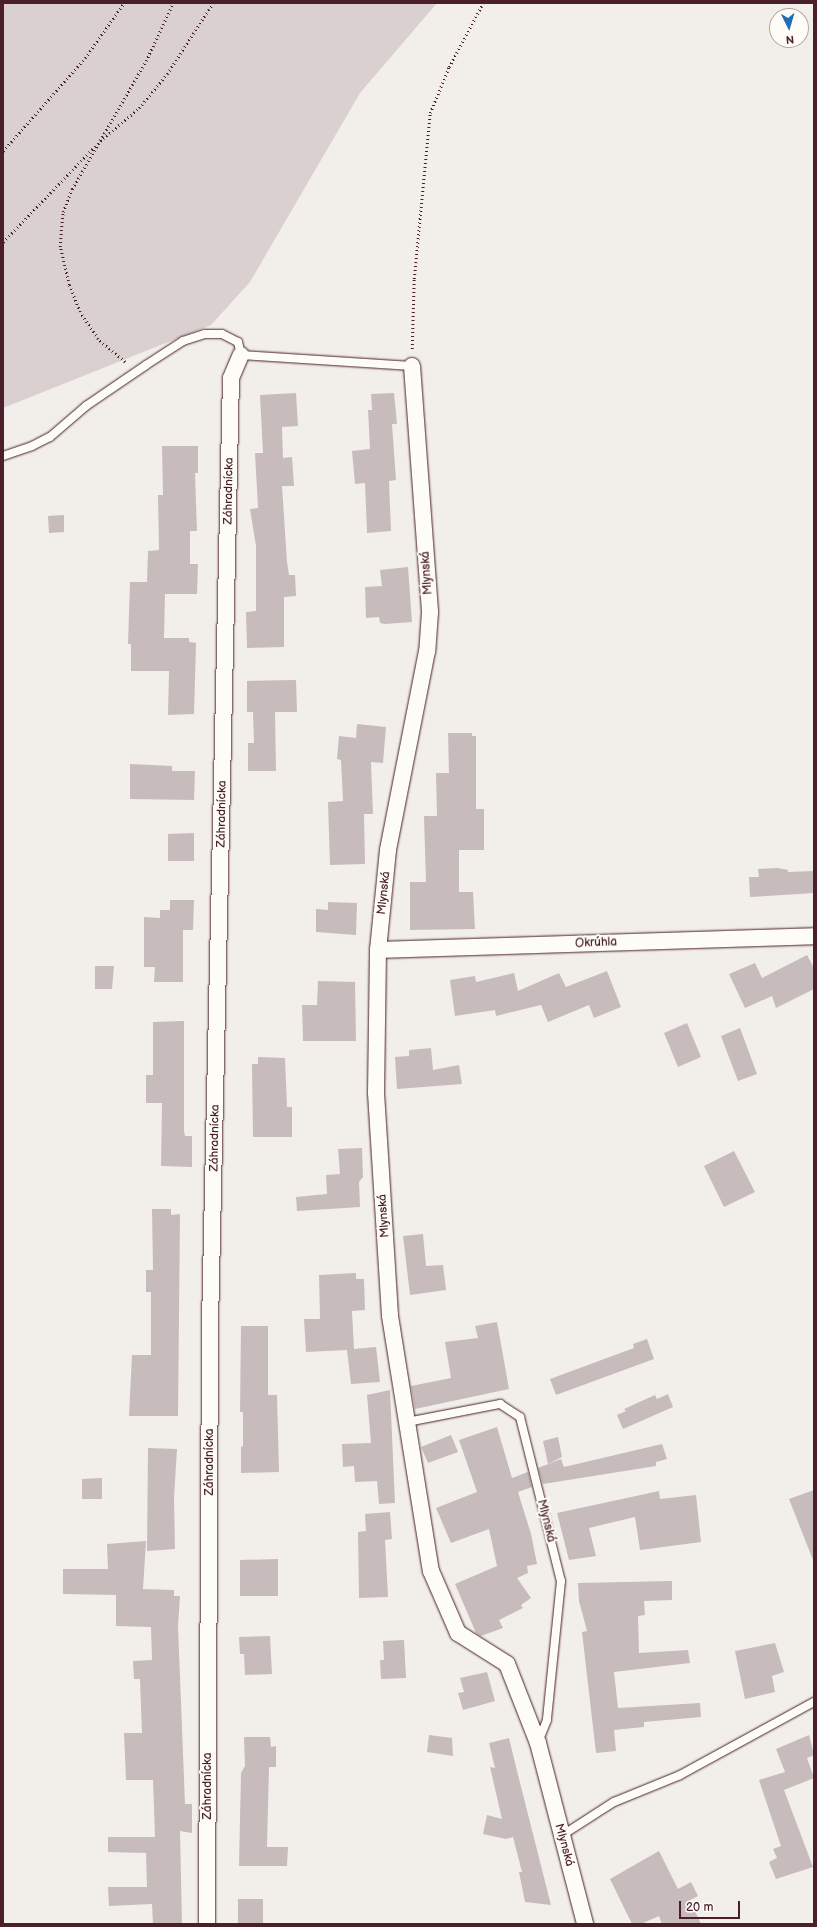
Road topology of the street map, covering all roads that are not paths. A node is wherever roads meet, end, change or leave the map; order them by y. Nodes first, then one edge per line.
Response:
1 (241, 355) junction
2 (412, 366) joint
3 (3, 456) edge
4 (814, 936) edge
5 (378, 950) junction
6 (407, 1422) junction
7 (814, 1702) edge
8 (538, 1743) junction
9 (562, 1836) junction
10 (207, 1924) edge
11 (585, 1924) edge

1 - 2 lane
1 - 3 lane
1 - 10 street, Záhradnícka
2 - 5 street, Mlynská
4 - 5 street, Okrúhla
5 - 6 street, Mlynská
6 - 8 street, Mlynská
6 - 8 lane, Mlynská
7 - 9 lane
8 - 9 street, Mlynská
9 - 11 street, Mlynská

